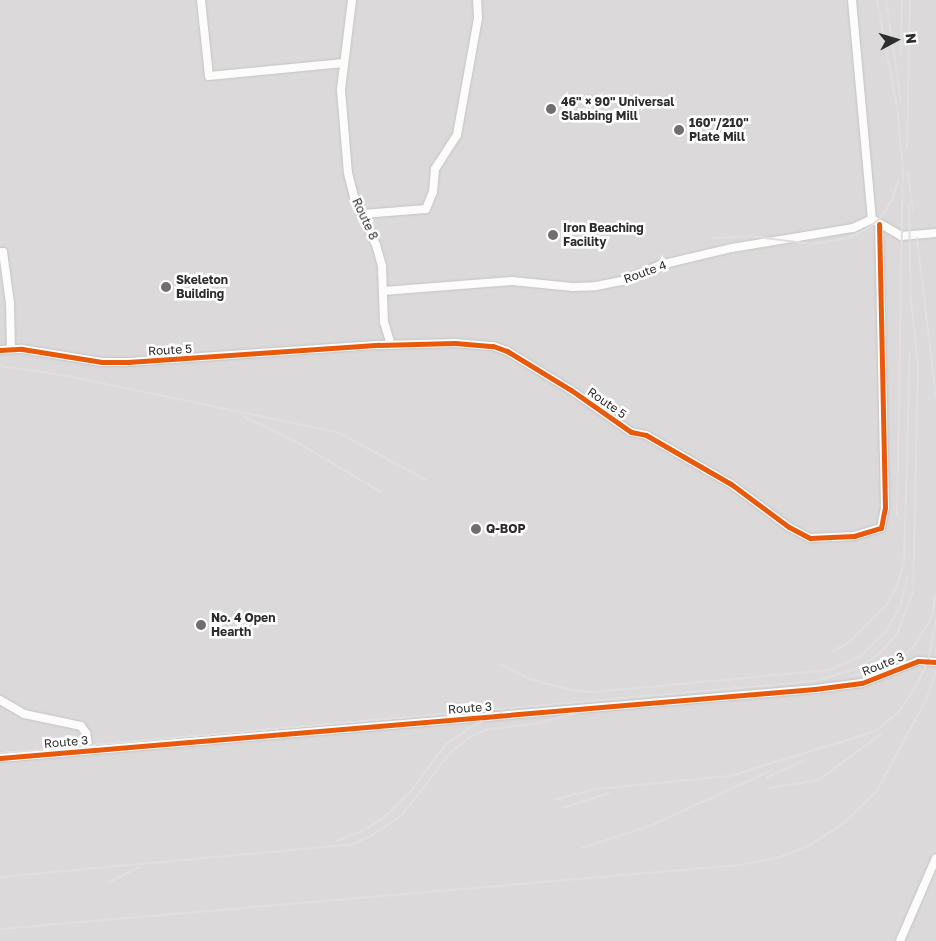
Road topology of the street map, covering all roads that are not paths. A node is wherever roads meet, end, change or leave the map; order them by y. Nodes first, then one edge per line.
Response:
1 (201, 0) edge
2 (352, 0) edge
3 (477, 0) edge
4 (852, 0) edge
5 (343, 63) junction
6 (363, 214) junction
7 (872, 219) junction
8 (879, 224) junction
9 (936, 233) edge
10 (0, 252) edge
11 (383, 291) junction
12 (391, 344) junction
13 (11, 349) junction
14 (0, 350) edge
15 (936, 662) edge
16 (0, 700) edge
17 (89, 750) junction
18 (0, 758) edge
19 (936, 858) edge
20 (900, 941) edge

1 - 5 street
2 - 5 street, Route 8
3 - 6 street
4 - 7 street
5 - 6 street, Route 8
6 - 11 street, Route 8
7 - 8 street
7 - 11 street, Route 4
8 - 9 street
8 - 12 street, Route 5
10 - 13 street
11 - 12 street, Route 8
12 - 13 street, Route 5
13 - 14 street, Route 5
15 - 17 street, Route 3
16 - 17 street
17 - 18 street, Route 3
19 - 20 street

